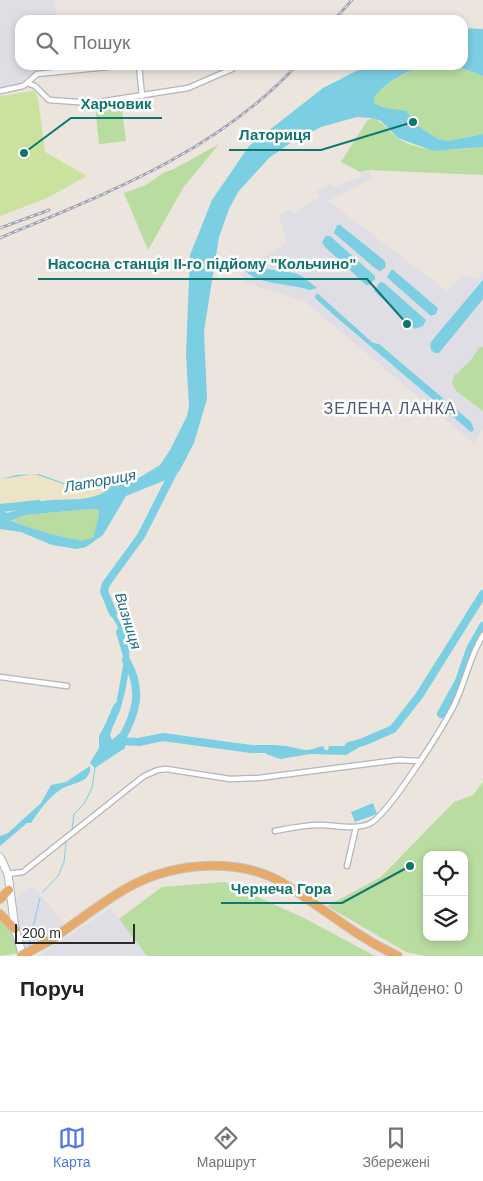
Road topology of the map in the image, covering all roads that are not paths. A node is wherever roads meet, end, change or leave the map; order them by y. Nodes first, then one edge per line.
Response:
1 (77, 70) edge
2 (140, 70) edge
3 (230, 70) edge
4 (27, 83) junction
5 (0, 91) edge
6 (142, 96) junction
7 (483, 635) edge
8 (0, 677) edge
9 (67, 686) dead end
10 (420, 761) junction
11 (356, 827) junction
12 (275, 832) dead end
13 (0, 857) edge
14 (347, 866) dead end
15 (8, 874) junction
16 (9, 890) junction
17 (0, 899) edge
18 (0, 914) edge
19 (15, 929) junction
20 (22, 954) edge
21 (398, 956) edge

1 - 4 street
2 - 6 street
3 - 6 street
4 - 5 street
4 - 6 street
7 - 10 street
8 - 9 street
10 - 11 street
10 - 15 street
11 - 12 street
11 - 14 street
13 - 15 main road
15 - 16 main road
16 - 17 highway
16 - 19 main road
18 - 19 highway
19 - 20 main road
20 - 21 highway, bridge

